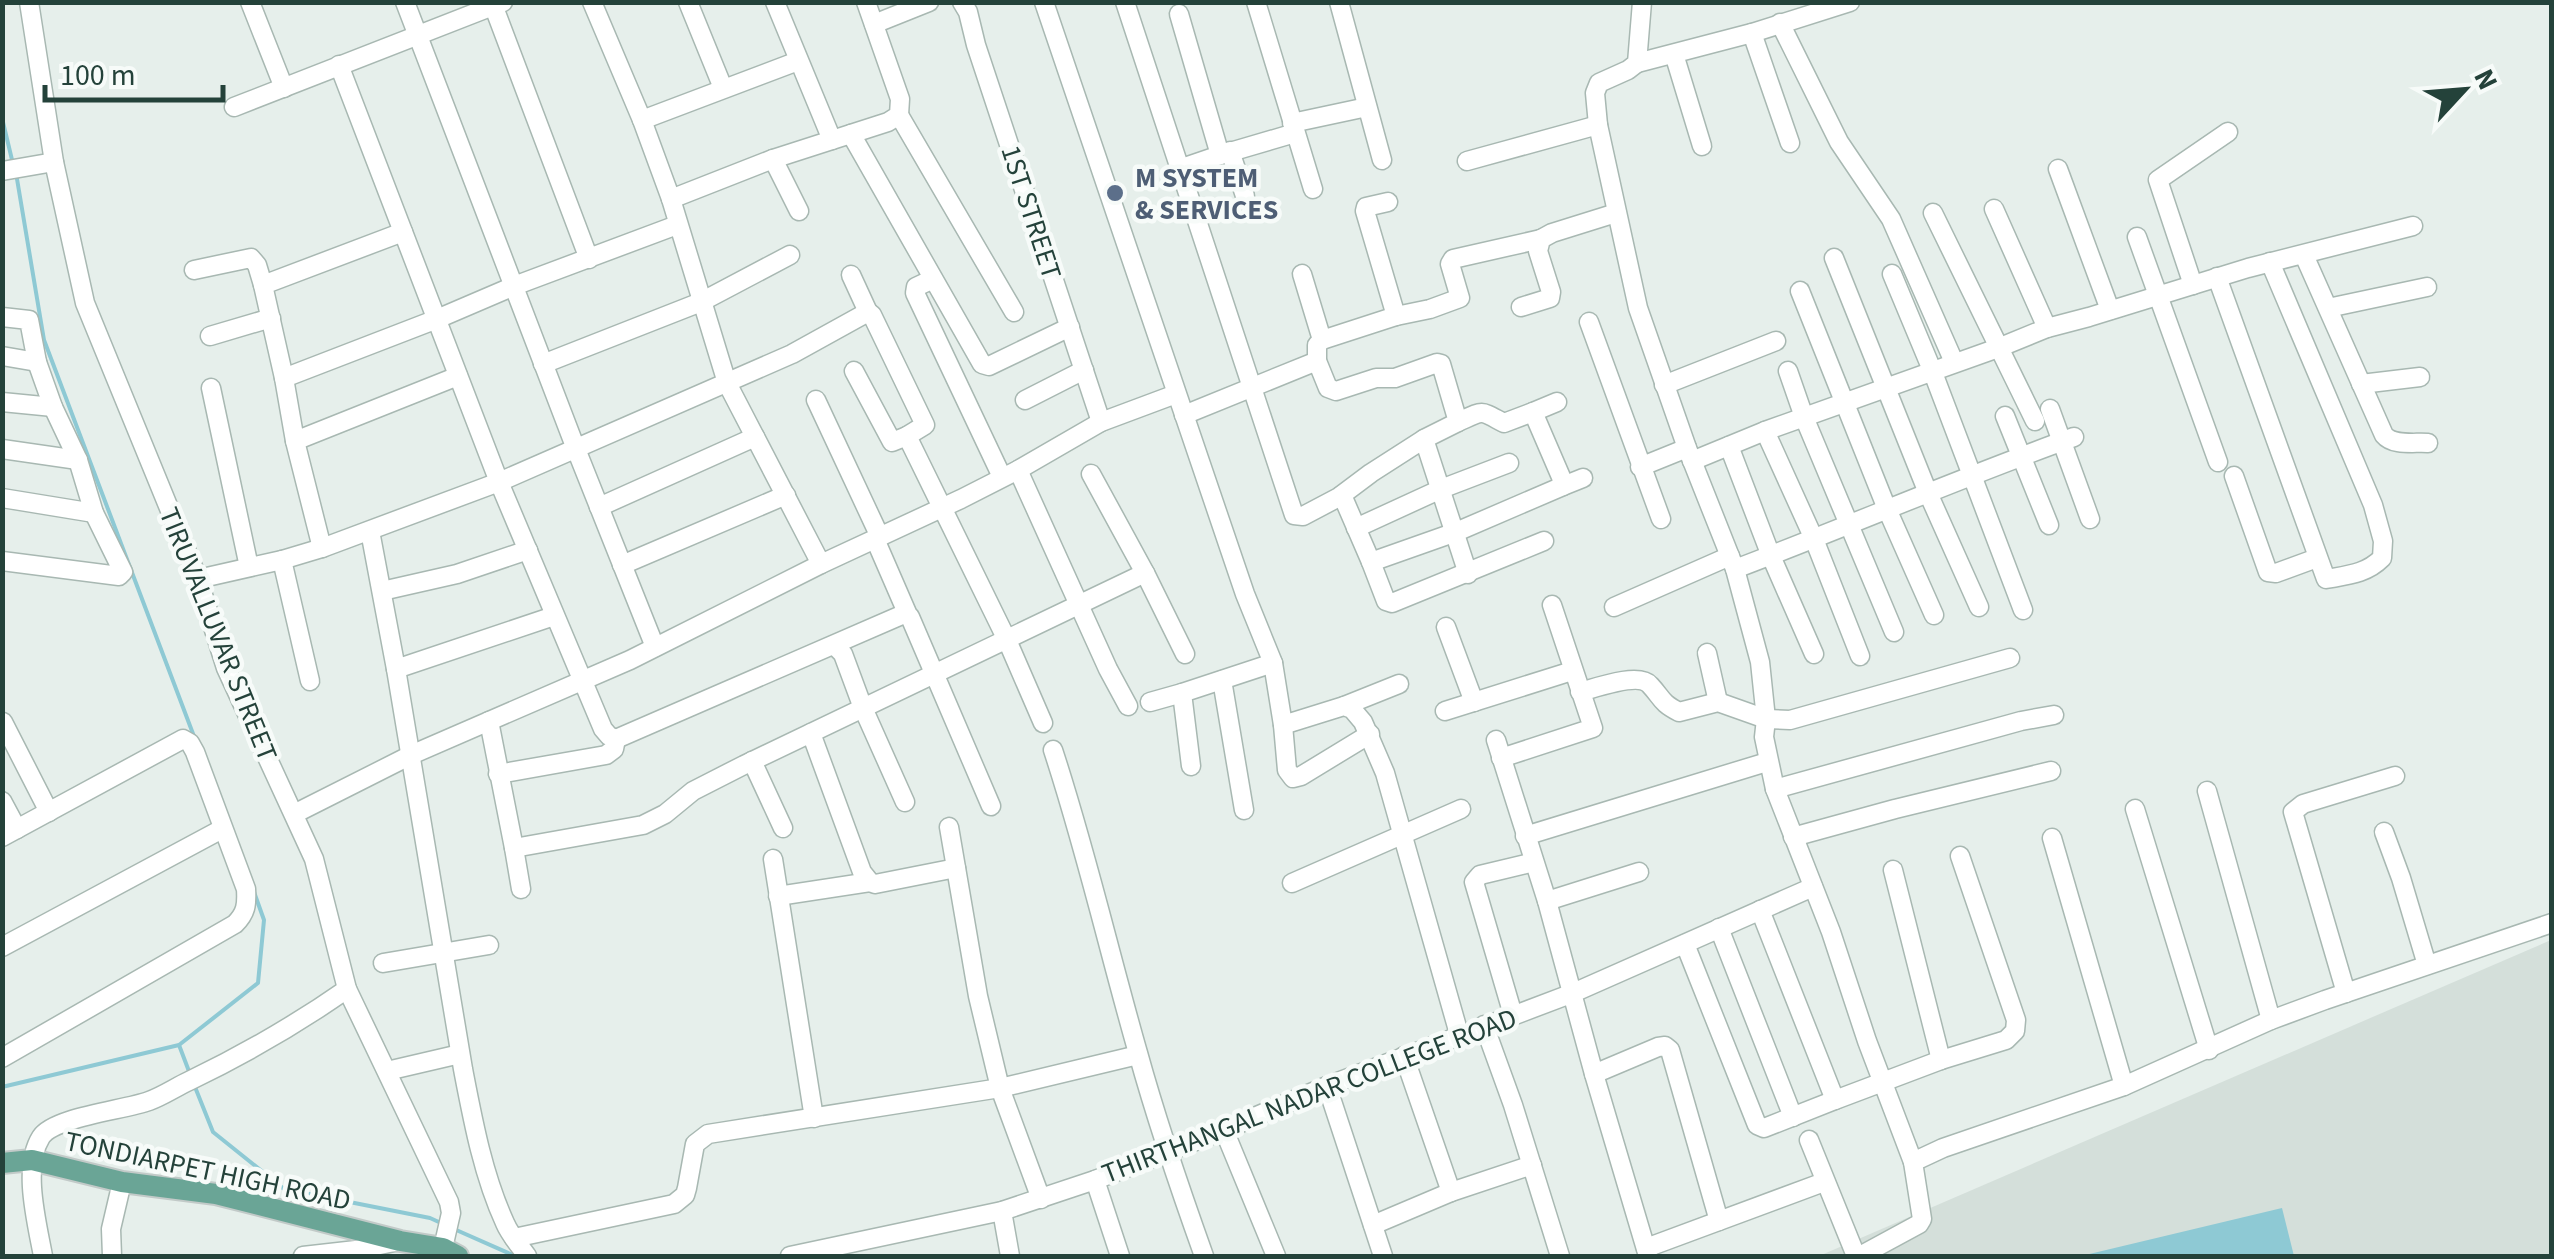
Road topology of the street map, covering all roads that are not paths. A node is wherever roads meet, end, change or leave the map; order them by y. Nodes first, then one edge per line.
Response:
1 (29, 2) edge
2 (250, 2) edge
3 (405, 2) edge
4 (592, 2) edge
5 (688, 2) edge
6 (775, 2) edge
7 (866, 2) edge
8 (929, 2) edge
9 (1044, 2) edge
10 (1126, 2) edge
11 (1256, 2) edge
12 (1339, 2) edge
13 (1642, 2) edge
14 (1850, 2) edge
15 (966, 3) edge
16 (496, 4) edge
17 (1179, 14) dead end
18 (1780, 23) junction
19 (874, 24) junction
20 (1752, 34) junction
21 (417, 36) junction
22 (1674, 54) junction
23 (798, 60) junction
24 (1637, 63) junction
25 (338, 65) junction
26 (284, 88) junction
27 (723, 88) junction
28 (234, 107) dead end
29 (1367, 107) junction
30 (899, 115) junction
31 (642, 120) junction
32 (1598, 125) junction
33 (1294, 128) junction
34 (2228, 132) dead end
35 (851, 134) junction
36 (832, 140) junction
37 (1790, 143) dead end
38 (1702, 146) dead end
39 (1225, 153) junction
40 (773, 159) junction
41 (1382, 160) dead end
42 (1467, 160) dead end
43 (54, 162) junction
44 (2058, 168) dead end
45 (1179, 169) junction
46 (3, 171) edge
47 (1314, 189) dead end
48 (1246, 196) dead end
49 (671, 200) junction
50 (1388, 202) dead end
51 (1994, 209) dead end
52 (800, 211) dead end
53 (1616, 213) junction
54 (1933, 214) dead end
55 (677, 225) junction
56 (2412, 226) dead end
57 (403, 232) junction
58 (2137, 238) dead end
59 (1541, 239) junction
60 (790, 255) dead end
61 (2304, 255) junction
62 (1834, 258) dead end
63 (589, 259) junction
64 (2270, 262) junction
65 (194, 270) dead end
66 (1302, 274) dead end
67 (1892, 274) dead end
68 (851, 275) dead end
69 (2217, 277) junction
70 (933, 279) junction
71 (263, 285) junction
72 (2193, 285) junction
73 (514, 286) junction
74 (2427, 288) dead end
75 (1800, 291) dead end
76 (2159, 296) junction
77 (701, 302) junction
78 (1521, 307) dead end
79 (2328, 308) junction
80 (2110, 310) junction
81 (868, 312) junction
82 (1014, 312) dead end
83 (1396, 316) junction
84 (2, 317) edge
85 (270, 318) junction
86 (437, 318) junction
87 (1589, 322) dead end
88 (1070, 327) junction
89 (2047, 328) junction
90 (210, 336) dead end
91 (1322, 340) junction
92 (1776, 342) dead end
93 (1998, 348) junction
94 (2, 356) edge
95 (1317, 361) junction
96 (37, 362) junction
97 (1954, 362) junction
98 (543, 364) junction
99 (1084, 370) junction
100 (1932, 370) junction
101 (854, 371) dead end
102 (1788, 371) dead end
103 (458, 376) junction
104 (2420, 377) dead end
105 (284, 378) junction
106 (727, 383) junction
107 (2361, 384) junction
108 (1664, 385) junction
109 (1886, 386) junction
110 (1252, 387) junction
111 (212, 388) dead end
112 (1176, 394) junction
113 (816, 400) dead end
114 (1025, 400) dead end
115 (2, 402) edge
116 (1557, 402) dead end
117 (1845, 402) junction
118 (52, 407) junction
119 (1534, 412) junction
120 (1184, 415) junction
121 (2005, 416) dead end
122 (1804, 417) junction
123 (1101, 422) junction
124 (1458, 422) junction
125 (1765, 431) junction
126 (907, 436) junction
127 (755, 437) junction
128 (1424, 439) junction
129 (2068, 439) junction
130 (295, 440) junction
131 (2428, 443) dead end
132 (1728, 446) junction
133 (2, 449) edge
134 (576, 449) junction
135 (1690, 454) junction
136 (2021, 456) junction
137 (78, 460) junction
138 (2218, 462) dead end
139 (1509, 463) dead end
140 (1640, 467) junction
141 (1010, 474) junction
142 (1091, 474) dead end
143 (1972, 474) junction
144 (2234, 476) dead end
145 (1584, 478) dead end
146 (499, 482) junction
147 (1562, 486) junction
148 (1441, 489) junction
149 (1928, 492) junction
150 (1342, 495) junction
151 (786, 496) junction
152 (2, 498) edge
153 (599, 507) junction
154 (1888, 508) junction
155 (941, 509) junction
156 (94, 513) junction
157 (1660, 519) dead end
158 (2090, 519) dead end
159 (1849, 526) junction
160 (2049, 526) dead end
161 (1356, 528) junction
162 (370, 531) junction
163 (1456, 532) junction
164 (877, 538) junction
165 (1814, 540) junction
166 (1544, 541) dead end
167 (322, 548) junction
168 (528, 550) junction
169 (1771, 556) junction
170 (2317, 558) junction
171 (2, 560) edge
172 (282, 560) junction
173 (1371, 562) junction
174 (1733, 563) junction
175 (821, 564) junction
176 (622, 565) junction
177 (249, 567) junction
178 (1145, 572) junction
179 (1468, 574) junction
180 (198, 579) junction
181 (382, 591) junction
182 (1078, 604) junction
183 (1552, 604) dead end
184 (1614, 607) dead end
185 (1980, 607) dead end
186 (2023, 610) dead end
187 (908, 615) junction
188 (1934, 615) dead end
189 (554, 616) junction
190 (1446, 627) dead end
191 (1894, 632) dead end
192 (1007, 640) junction
193 (835, 646) junction
194 (655, 647) junction
195 (1707, 653) dead end
196 (1184, 654) dead end
197 (1814, 654) dead end
198 (1860, 656) dead end
199 (2010, 658) dead end
200 (1272, 662) junction
201 (396, 669) junction
202 (1572, 672) junction
203 (934, 675) junction
204 (1222, 680) junction
205 (310, 682) dead end
206 (583, 682) junction
207 (1399, 684) dead end
208 (1580, 692) junction
209 (1182, 693) junction
210 (1150, 702) dead end
211 (1474, 702) junction
212 (1718, 702) junction
213 (1128, 706) dead end
214 (1344, 706) junction
215 (863, 708) junction
216 (1445, 711) dead end
217 (2054, 715) dead end
218 (1766, 720) junction
219 (489, 721) junction
220 (3, 722) edge
221 (1042, 724) dead end
222 (1284, 725) junction
223 (811, 733) junction
224 (1370, 734) junction
225 (616, 739) junction
226 (1053, 750) dead end
227 (410, 755) junction
228 (752, 761) junction
229 (1767, 762) junction
230 (1191, 766) dead end
231 (2050, 772) dead end
232 (498, 774) junction
233 (2395, 776) dead end
234 (1775, 789) junction
235 (2208, 792) dead end
236 (2, 802) edge
237 (905, 802) dead end
238 (990, 806) dead end
239 (2135, 808) dead end
240 (1461, 809) dead end
241 (1244, 810) dead end
242 (48, 812) junction
243 (294, 814) junction
244 (949, 827) dead end
245 (783, 828) dead end
246 (222, 829) junction
247 (2384, 832) dead end
248 (10, 833) edge
249 (1403, 836) junction
250 (1524, 836) junction
251 (1793, 837) junction
252 (2052, 838) dead end
253 (514, 848) junction
254 (1960, 856) dead end
255 (774, 858) dead end
256 (1534, 862) junction
257 (956, 868) junction
258 (1894, 870) dead end
259 (1639, 872) dead end
260 (870, 882) junction
261 (1292, 883) dead end
262 (1813, 887) junction
263 (521, 889) dead end
264 (778, 896) junction
265 (1547, 901) junction
266 (1760, 910) junction
267 (2552, 923) edge
268 (1720, 928) junction
269 (1685, 944) junction
270 (489, 945) dead end
271 (2, 948) edge
272 (444, 952) junction
273 (383, 963) dead end
274 (2427, 966) junction
275 (347, 988) junction
276 (1573, 992) junction
277 (2346, 993) junction
278 (1512, 1015) junction
279 (2272, 1020) junction
280 (1484, 1025) junction
281 (1459, 1034) junction
282 (2208, 1050) junction
283 (460, 1054) junction
284 (1138, 1055) junction
285 (1404, 1056) junction
286 (2, 1058) edge
287 (1941, 1060) junction
288 (387, 1071) junction
289 (1594, 1074) junction
290 (1882, 1080) junction
291 (1327, 1086) junction
292 (2124, 1086) junction
293 (1000, 1088) junction
294 (1835, 1100) junction
295 (1793, 1117) junction
296 (814, 1118) junction
297 (1224, 1130) junction
298 (1808, 1140) dead end
299 (1168, 1153) junction
300 (32, 1160) junction
301 (2, 1162) edge
302 (1913, 1162) junction
303 (1532, 1164) junction
304 (1095, 1180) junction
305 (122, 1182) junction
306 (1824, 1182) junction
307 (1451, 1192) junction
308 (1041, 1199) junction
309 (1002, 1211) junction
310 (1719, 1221) junction
311 (1373, 1225) junction
312 (514, 1238) junction
313 (400, 1240) junction
314 (449, 1248) edge
315 (1647, 1252) edge
316 (1553, 1255) edge
317 (43, 1256) edge
318 (112, 1256) edge
319 (303, 1256) edge
320 (527, 1256) edge
321 (790, 1256) edge
322 (1010, 1256) edge
323 (1120, 1256) edge
324 (1204, 1256) edge
325 (1276, 1256) edge
326 (1383, 1256) edge
327 (1858, 1256) edge

1 - 43 street, TIRUVALLUVAR STREET
2 - 26 street
3 - 21 street
4 - 31 street
5 - 27 street
6 - 23 street
7 - 19 street
8 - 19 street
9 - 112 street
10 - 45 street
11 - 33 street
12 - 29 street
13 - 24 street
14 - 18 street
15 - 88 street, 1ST STREET
16 - 21 street
16 - 63 street
17 - 39 street
18 - 20 street
18 - 97 street
19 - 30 street
20 - 22 street
20 - 37 street
21 - 25 street
21 - 73 street
22 - 24 street
22 - 38 street
23 - 27 street
23 - 36 street
24 - 32 street
25 - 26 street
25 - 57 street
26 - 28 street
27 - 31 street
29 - 33 street
29 - 41 street
30 - 35 street
30 - 82 street
31 - 49 street
32 - 42 street
32 - 53 street
33 - 39 street
33 - 47 street
34 - 72 street
35 - 36 street
35 - 70 street
36 - 40 street
39 - 45 street
39 - 48 street
40 - 49 street
40 - 52 street
43 - 46 street
43 - 180 street, TIRUVALLUVAR STREET
44 - 80 street
45 - 110 street
49 - 55 street
50 - 83 street
51 - 89 street
53 - 59 street
53 - 108 street
54 - 93 street
55 - 63 street
55 - 77 street
56 - 61 street
57 - 71 street
57 - 86 street
58 - 76 street
59 - 78 street
59 - 83 street
60 - 77 street
61 - 64 street
61 - 79 street
62 - 109 street
63 - 73 street
64 - 69 street
64 - 170 street
65 - 71 street
66 - 91 street
67 - 100 street
68 - 81 street
69 - 72 street
69 - 170 street
70 - 88 street
70 - 141 street
71 - 85 street
72 - 76 street
73 - 86 street
73 - 98 street
74 - 79 street
75 - 117 street
76 - 80 street
76 - 138 street
77 - 98 street
77 - 106 street
79 - 107 street
80 - 89 street
81 - 106 street
81 - 126 street
83 - 91 street
84 - 96 street
85 - 90 street
85 - 105 street
86 - 103 street
86 - 105 street
87 - 140 street
88 - 99 street, 1ST STREET
89 - 93 street
91 - 95 street
92 - 108 street
93 - 97 street
93 - 129 street
94 - 96 street
95 - 110 street
95 - 124 street
96 - 118 street
97 - 100 street
98 - 134 street
99 - 114 street
99 - 123 street, 1ST STREET
100 - 109 street
100 - 143 street
101 - 126 street
102 - 122 street
103 - 130 street
103 - 146 street
104 - 107 street
105 - 130 street
106 - 127 street
106 - 134 street
107 - 131 street
108 - 135 street
109 - 117 street
109 - 149 street
110 - 120 street
110 - 150 street
111 - 177 street
112 - 120 street
112 - 123 street
113 - 164 street
115 - 118 street
116 - 119 street
117 - 122 street
117 - 154 street
118 - 137 street
119 - 124 street
119 - 147 street
120 - 200 street
121 - 136 street
122 - 125 street
122 - 159 street
123 - 141 street
124 - 128 street
125 - 132 street
125 - 165 street
126 - 155 street
127 - 151 street
127 - 153 street
128 - 148 street
128 - 150 street
129 - 136 street
129 - 158 street
130 - 167 street
132 - 135 street
132 - 169 street
133 - 137 street
134 - 146 street
134 - 153 street
135 - 140 street
135 - 174 street
136 - 143 street
136 - 160 street
137 - 156 street
139 - 148 street
140 - 157 street
141 - 155 street
141 - 182 street
142 - 178 street
143 - 149 street
143 - 186 street
144 - 170 street
145 - 147 street
146 - 162 street
146 - 168 street
147 - 163 street
148 - 161 street
148 - 163 street
149 - 154 street
149 - 185 street
150 - 161 street
151 - 175 street
151 - 176 street
152 - 156 street
153 - 176 street
154 - 159 street
154 - 188 street
155 - 164 street
155 - 192 street
156 - 171 street
159 - 165 street
159 - 191 street
161 - 173 street
162 - 167 street
162 - 181 street
163 - 173 street
163 - 179 street
164 - 175 street
164 - 187 street
165 - 169 street
165 - 198 street
166 - 179 street
167 - 172 street
168 - 181 street
168 - 189 street
169 - 174 street
169 - 197 street
172 - 177 street
172 - 205 street
173 - 179 street
174 - 184 street
174 - 218 street
175 - 194 street
176 - 194 street
177 - 180 street
178 - 182 street
178 - 196 street
180 - 243 street, TIRUVALLUVAR STREET
181 - 201 street
182 - 192 street
182 - 213 street
183 - 202 street
187 - 193 street
187 - 203 street
189 - 201 street
189 - 206 street
190 - 211 street
192 - 203 street
192 - 221 street
193 - 215 street
193 - 225 street
194 - 206 street
195 - 212 street
199 - 218 street
200 - 204 street
200 - 222 street
201 - 227 street
202 - 208 street
202 - 211 street
203 - 215 street
203 - 238 street
204 - 209 street
204 - 241 street
206 - 219 street
206 - 225 street
207 - 214 street
208 - 212 street
208 - 250 street
209 - 210 street
209 - 230 street
211 - 216 street
212 - 218 street
214 - 222 street
214 - 224 street
215 - 223 street
215 - 237 street
217 - 234 street
218 - 229 street
219 - 227 street
219 - 232 street
220 - 242 street
222 - 224 street
223 - 228 street
223 - 260 street
224 - 249 street
225 - 232 street
226 - 284 street
227 - 243 street
227 - 272 street
228 - 245 street
228 - 253 street
229 - 234 street
229 - 250 street
231 - 251 street
232 - 253 street
233 - 277 street
234 - 251 street
235 - 279 street
236 - 248 street
239 - 282 street
240 - 249 street
242 - 246 street
242 - 248 street
243 - 275 street, TIRUVALLUVAR STREET
244 - 257 street
246 - 271 street
246 - 286 street
247 - 274 street
249 - 261 street
249 - 281 street
250 - 256 street
251 - 262 street
252 - 292 street
253 - 263 street
254 - 287 street
255 - 264 street
256 - 265 street
256 - 278 street
257 - 260 street
257 - 293 street
258 - 287 street
259 - 265 street
260 - 264 street
262 - 266 street, THIRTHANGAL NADAR COLLEGE ROAD
262 - 290 street
264 - 296 street
265 - 276 street
266 - 268 street, THIRTHANGAL NADAR COLLEGE ROAD
266 - 294 street
267 - 274 street
268 - 269 street, THIRTHANGAL NADAR COLLEGE ROAD
268 - 295 street
269 - 276 street, THIRTHANGAL NADAR COLLEGE ROAD
269 - 295 street
270 - 272 street
272 - 273 street
272 - 283 street
274 - 277 street
275 - 288 street, TIRUVALLUVAR STREET
275 - 300 street
276 - 278 street, THIRTHANGAL NADAR COLLEGE ROAD
276 - 289 street
277 - 279 street
278 - 280 street, THIRTHANGAL NADAR COLLEGE ROAD
279 - 282 street
280 - 281 street, THIRTHANGAL NADAR COLLEGE ROAD
280 - 303 street
281 - 285 street, THIRTHANGAL NADAR COLLEGE ROAD
282 - 292 street
283 - 288 street
283 - 312 street
284 - 293 street
284 - 299 street
285 - 291 street, THIRTHANGAL NADAR COLLEGE ROAD
285 - 307 street
287 - 290 street
288 - 314 street, TIRUVALLUVAR STREET
289 - 310 street
289 - 315 street
290 - 294 street
290 - 302 street
291 - 297 street, THIRTHANGAL NADAR COLLEGE ROAD
291 - 311 street
292 - 302 street
293 - 296 street
293 - 308 street
294 - 295 street
296 - 312 street
297 - 299 street, THIRTHANGAL NADAR COLLEGE ROAD
297 - 325 street
298 - 306 street
299 - 304 street, THIRTHANGAL NADAR COLLEGE ROAD
299 - 324 street
300 - 301 main road, TONDIARPET HIGH ROAD
300 - 305 main road, TONDIARPET HIGH ROAD
300 - 317 street
302 - 327 street
303 - 307 street
303 - 316 street
304 - 308 street, THIRTHANGAL NADAR COLLEGE ROAD
304 - 323 street
305 - 313 main road, TONDIARPET HIGH ROAD
305 - 318 street
306 - 310 street
306 - 327 street
307 - 311 street
308 - 309 street, THIRTHANGAL NADAR COLLEGE ROAD
309 - 321 street, THIRTHANGAL NADAR COLLEGE ROAD
309 - 322 street
310 - 315 street
311 - 326 street
312 - 320 street
313 - 314 main road, TONDIARPET HIGH ROAD
313 - 319 street

